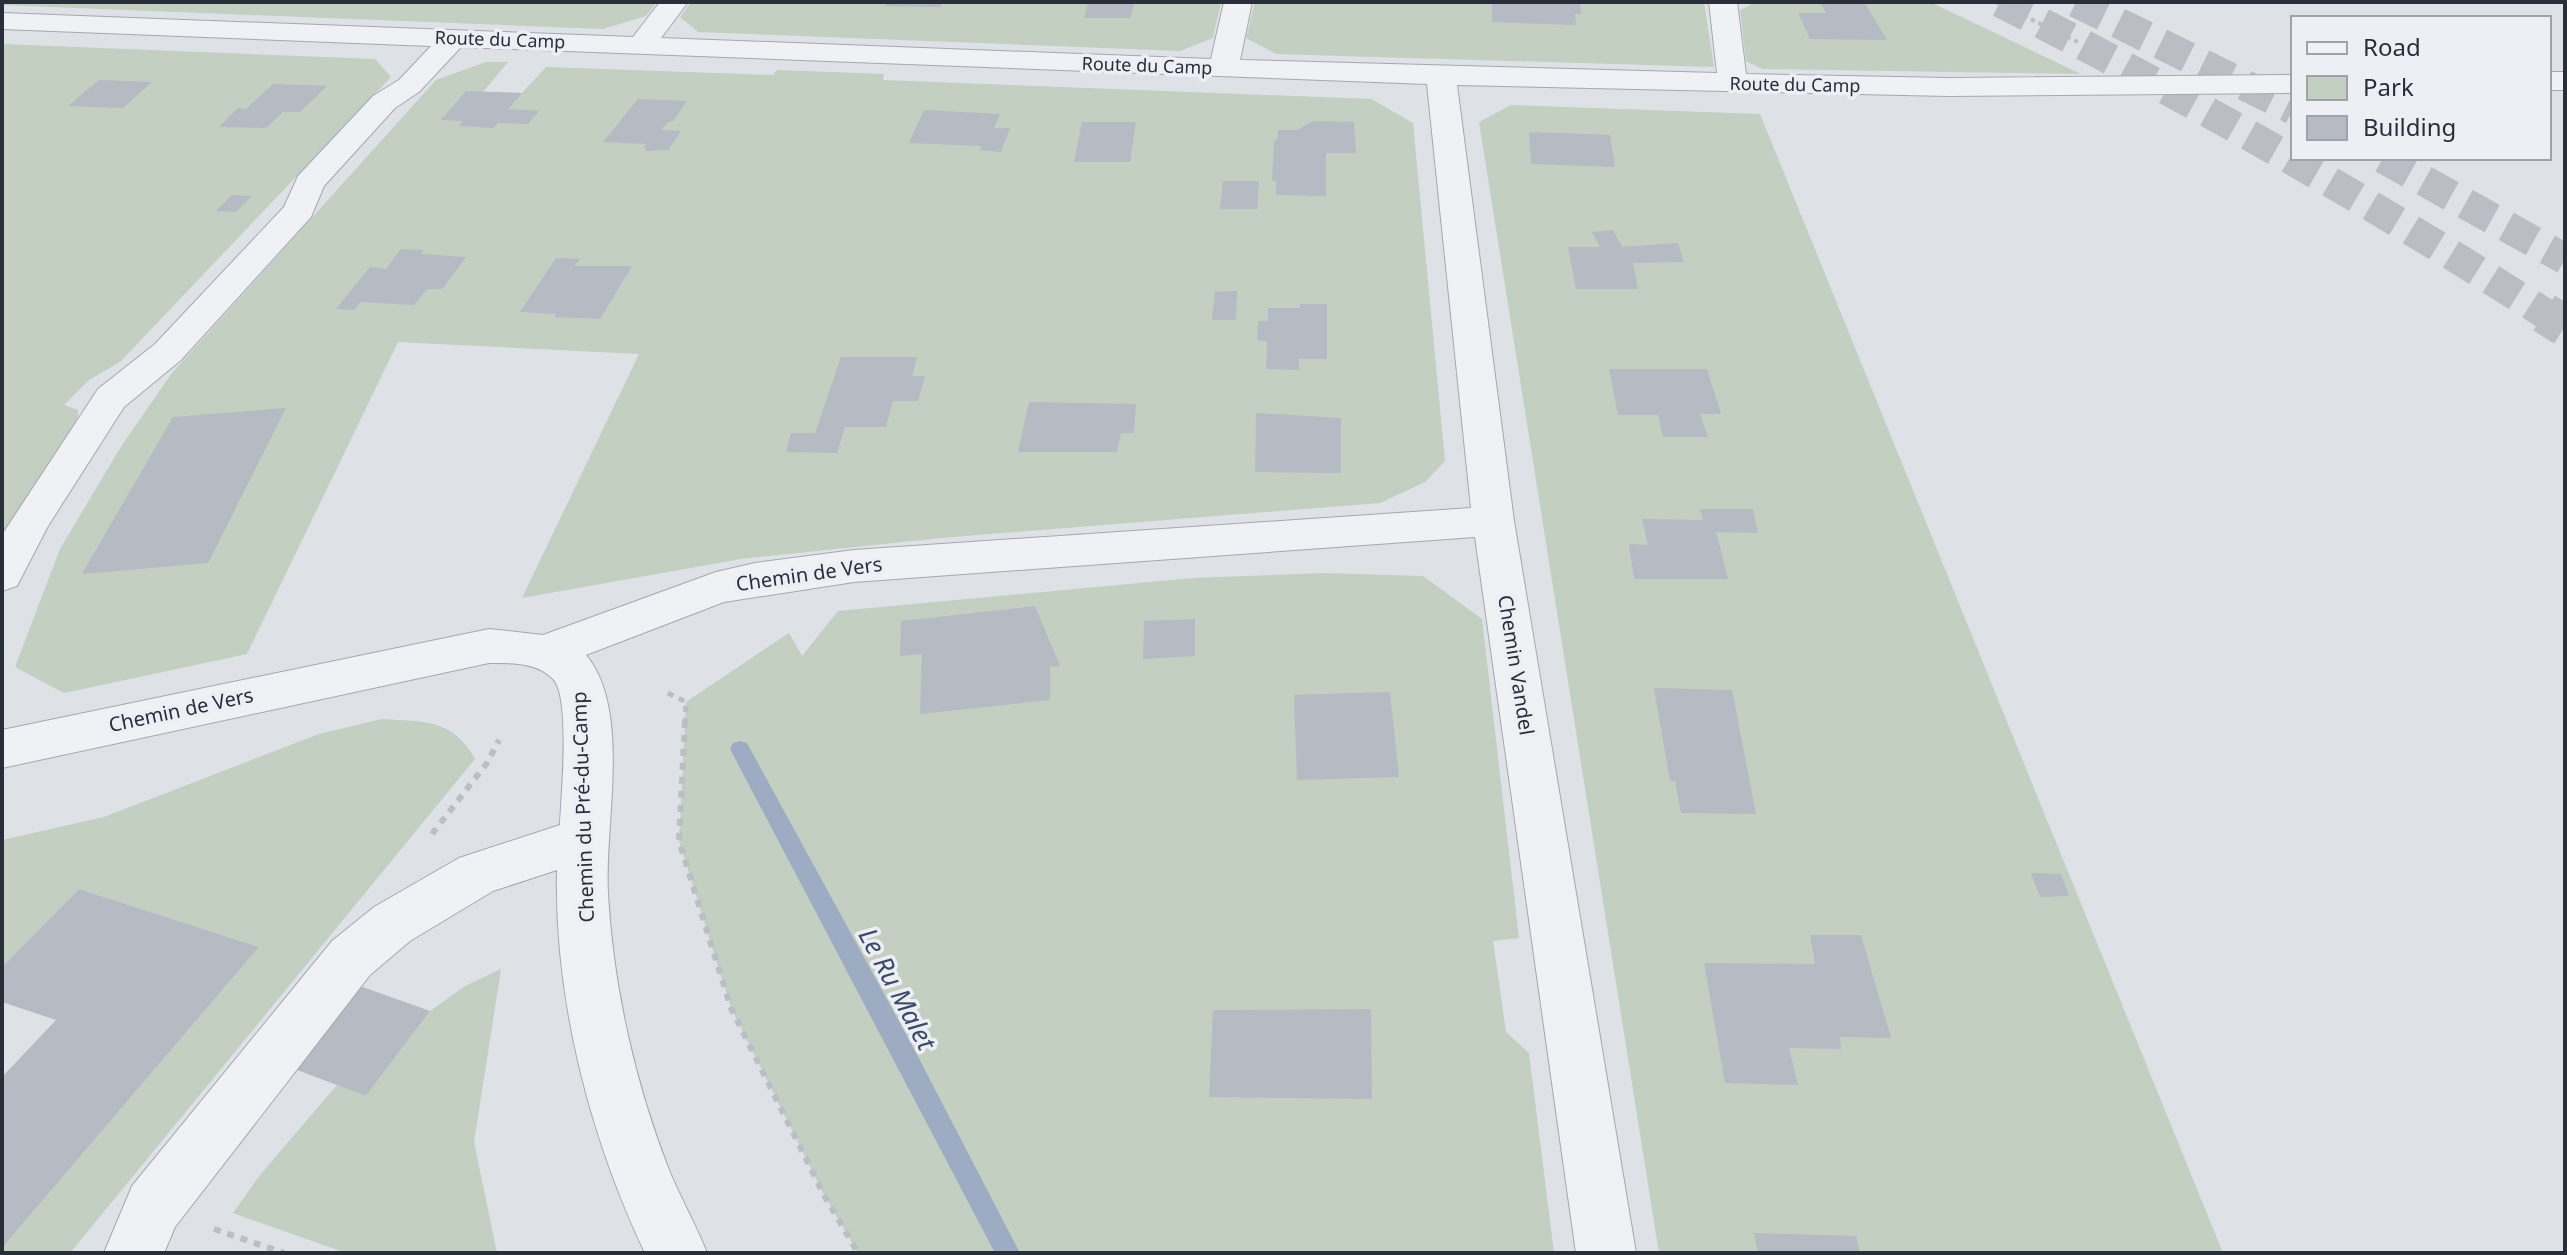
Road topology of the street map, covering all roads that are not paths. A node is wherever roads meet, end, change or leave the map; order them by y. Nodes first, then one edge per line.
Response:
1 (674, 2) edge
2 (1238, 2) edge
3 (1723, 2) edge
4 (2, 21) edge
5 (453, 39) junction
6 (641, 45) junction
7 (1223, 69) junction
8 (1441, 75) junction
9 (1733, 84) junction
10 (2291, 84) edge
11 (1493, 521) junction
12 (2, 575) edge
13 (544, 653) junction
14 (2, 749) edge
15 (581, 840) junction
16 (134, 1253) edge
17 (677, 1253) edge
18 (1606, 1253) edge

1 - 6 street
2 - 7 street
3 - 9 street
4 - 5 street, Route du Camp
5 - 6 street, Route du Camp
5 - 12 street
6 - 7 street, Route du Camp
7 - 8 street, Route du Camp
8 - 9 street, Route du Camp
8 - 11 street, Chemin Vandel
9 - 10 street, Route du Camp
11 - 13 street, Chemin de Vers
11 - 18 street, Chemin Vandel
13 - 14 street, Chemin de Vers
13 - 15 street, Chemin du Pré-du-Camp
15 - 16 street
15 - 17 street, Chemin du Pré-du-Camp

